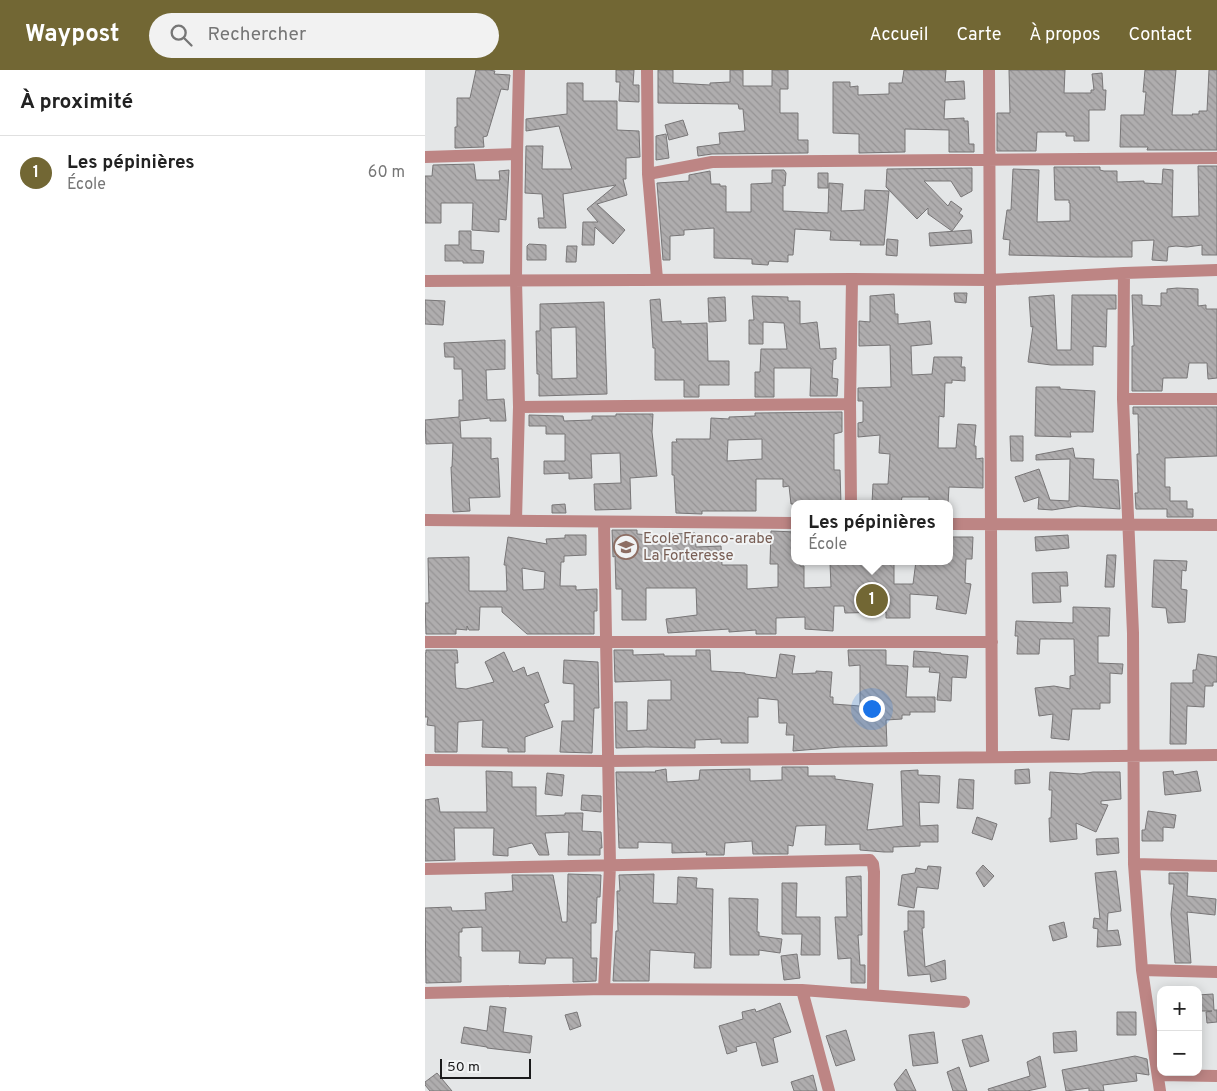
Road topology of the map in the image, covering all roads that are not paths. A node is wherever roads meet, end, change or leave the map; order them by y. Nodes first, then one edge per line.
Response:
1 (519, 70) edge
2 (647, 70) edge
3 (989, 70) edge
4 (517, 154) junction
5 (425, 157) edge
6 (1217, 158) edge
7 (989, 160) junction
8 (648, 174) junction
9 (1217, 270) edge
10 (1124, 272) junction
11 (657, 279) junction
12 (851, 279) junction
13 (516, 280) junction
14 (990, 280) junction
15 (425, 281) edge
16 (1123, 399) junction
17 (1217, 399) edge
18 (850, 404) junction
19 (519, 407) junction
20 (851, 500) edge
21 (425, 520) edge
22 (516, 520) junction
23 (604, 522) junction
24 (791, 523) edge
25 (953, 524) edge
26 (1128, 524) junction
27 (1217, 524) edge
28 (991, 525) junction
29 (425, 642) edge
30 (992, 642) junction
31 (606, 643) junction
32 (1217, 755) edge
33 (992, 756) junction
34 (1133, 756) junction
35 (425, 760) edge
36 (609, 761) junction
37 (1134, 864) junction
38 (610, 866) junction
39 (1217, 866) edge
40 (425, 869) edge
41 (1142, 970) junction
42 (1217, 972) edge
43 (604, 989) junction
44 (802, 990) junction
45 (425, 993) edge
46 (873, 995) junction
47 (964, 1002) dead end
48 (1157, 1063) edge
49 (1159, 1076) edge
50 (1202, 1076) edge
51 (1217, 1076) edge
52 (829, 1091) edge
53 (1160, 1091) edge

1 - 4 street
2 - 8 street
3 - 7 street
4 - 5 street
4 - 13 street
6 - 7 street
7 - 8 street
7 - 14 street
8 - 11 street
9 - 10 street
10 - 14 street
10 - 16 street
11 - 12 street
11 - 13 street
12 - 14 street
12 - 18 street
13 - 15 street
13 - 19 street
14 - 28 street
16 - 17 street
16 - 26 street
18 - 19 street
18 - 20 street
19 - 22 street
21 - 22 street
22 - 23 street
23 - 24 street
23 - 31 street
25 - 28 street
26 - 27 street
26 - 28 street
26 - 34 street
28 - 30 street
29 - 31 street
30 - 31 street
30 - 33 street
31 - 36 street
32 - 34 street
33 - 34 street
33 - 36 street
34 - 37 street
35 - 36 street
36 - 38 street
37 - 39 street
37 - 41 street
38 - 40 street
38 - 43 street
38 - 46 street
41 - 42 street
41 - 48 street
43 - 44 street
43 - 45 street
44 - 46 street
44 - 52 street
46 - 47 street
49 - 53 street
50 - 51 street

